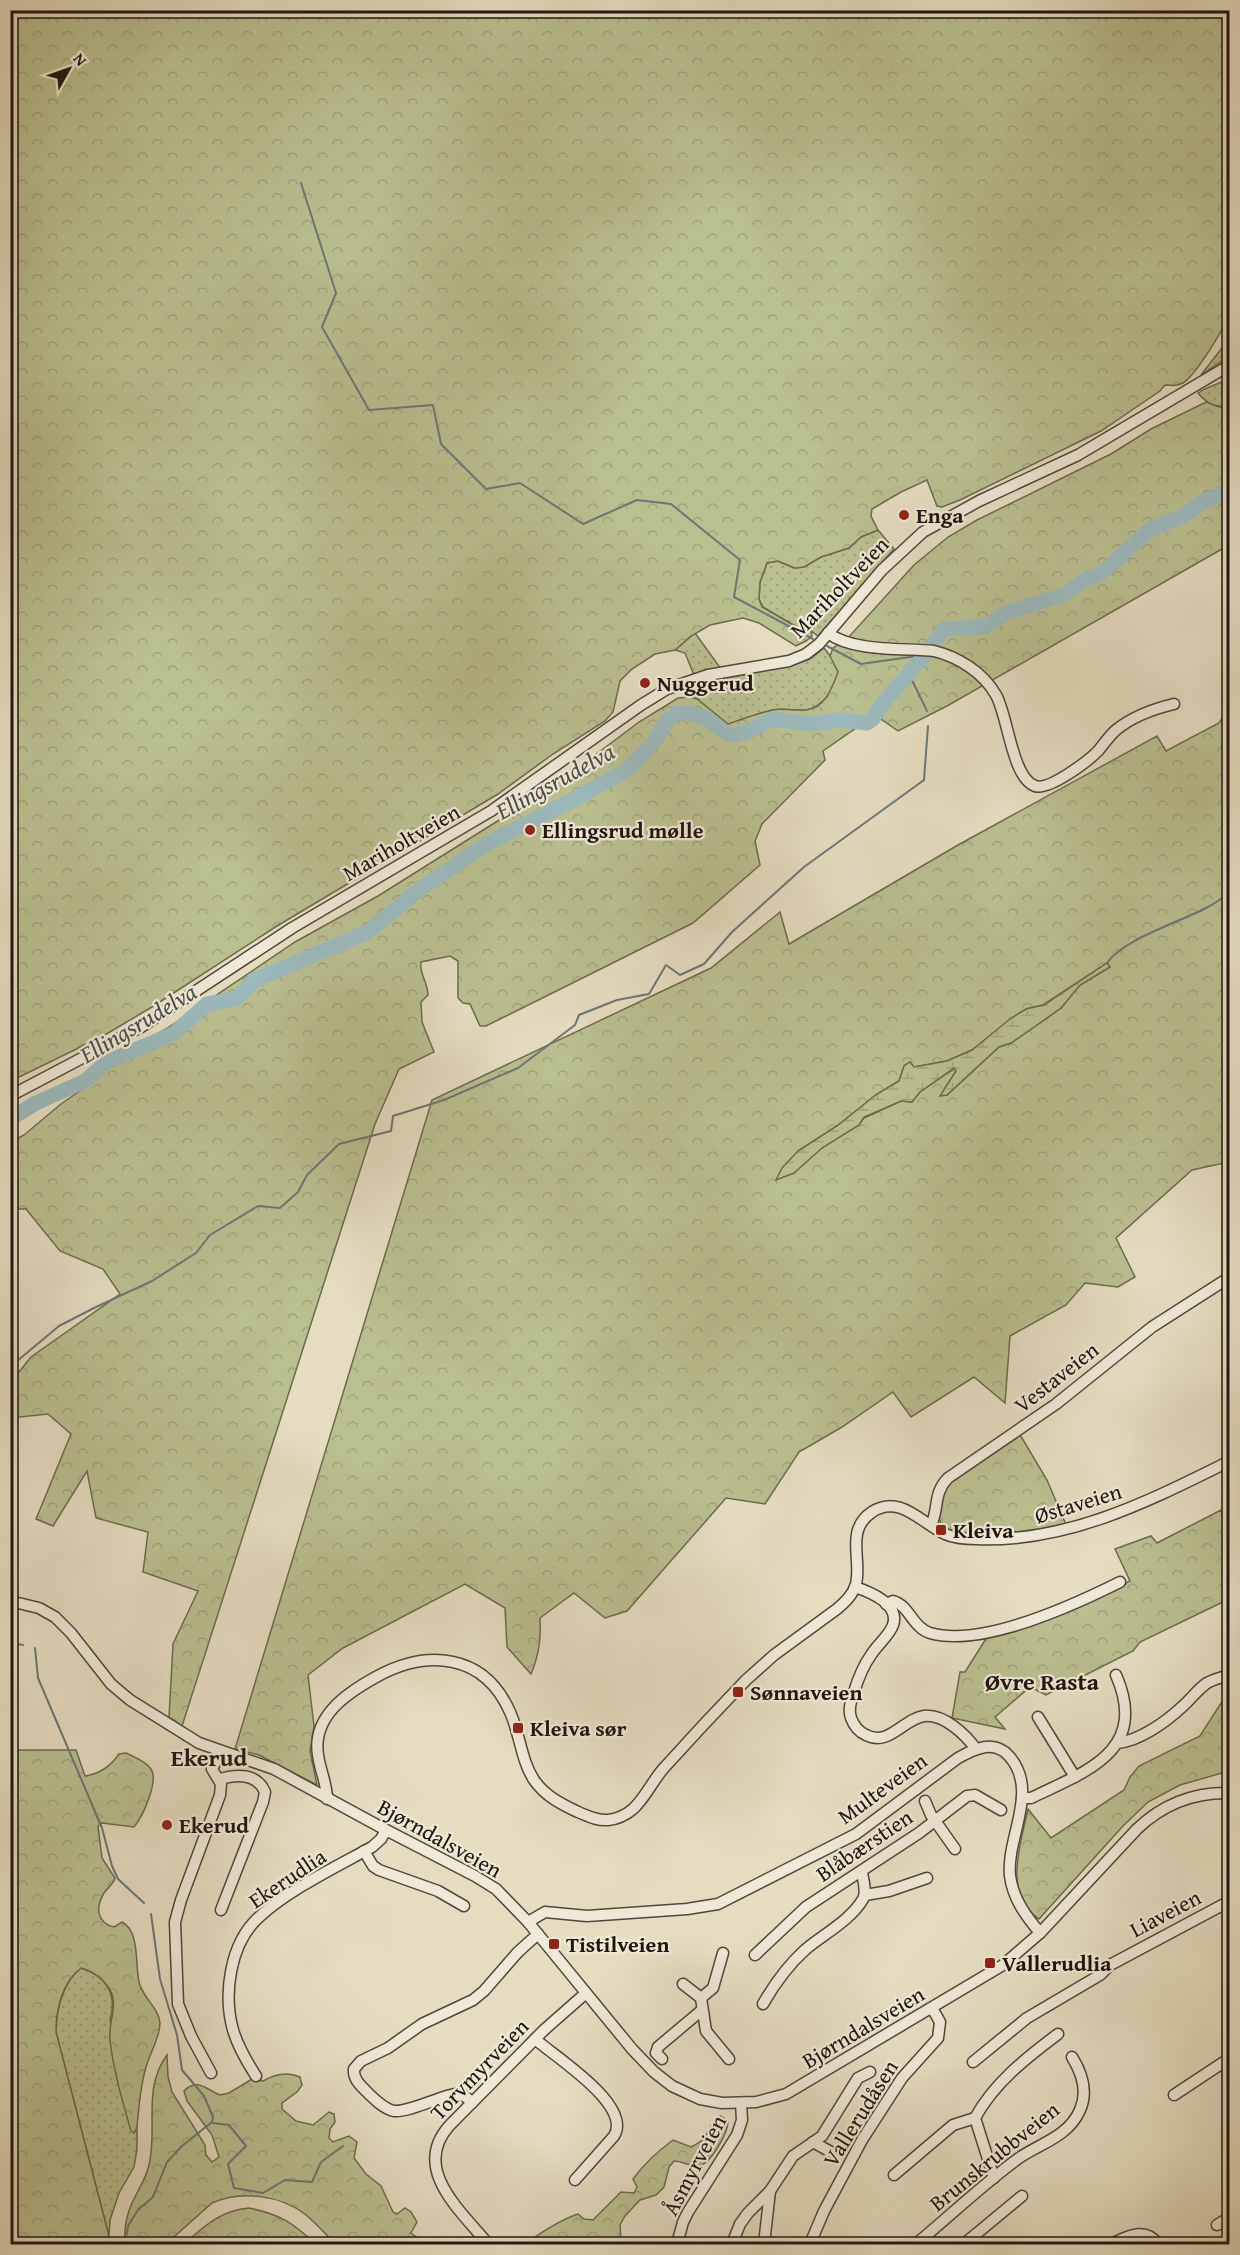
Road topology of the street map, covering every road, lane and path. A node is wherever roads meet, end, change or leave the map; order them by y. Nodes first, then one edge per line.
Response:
1 (1230, 365) edge
2 (828, 633) junction
3 (1174, 704) dead end
4 (10, 1096) edge
5 (1230, 1277) edge
6 (1230, 1461) edge
7 (931, 1525) junction
8 (1120, 1582) dead end
9 (855, 1587) junction
10 (10, 1601) edge
11 (886, 1604) junction
12 (1116, 1675) dead end
13 (1230, 1675) edge
14 (1038, 1718) dead end
15 (1117, 1743) junction
16 (976, 1749) junction
17 (221, 1751) junction
18 (1075, 1777) junction
19 (220, 1779) junction
20 (1230, 1793) edge
21 (1022, 1798) junction
22 (327, 1799) junction
23 (925, 1801) dead end
24 (1000, 1810) dead end
25 (934, 1820) junction
26 (386, 1830) junction
27 (955, 1849) dead end
28 (364, 1851) junction
29 (862, 1872) junction
30 (927, 1878) dead end
31 (865, 1895) junction
32 (1230, 1901) edge
33 (464, 1906) dead end
34 (221, 1910) dead end
35 (528, 1922) junction
36 (1040, 1933) junction
37 (538, 1934) junction
38 (723, 1953) dead end
39 (755, 1955) dead end
40 (683, 1984) dead end
41 (586, 1993) junction
42 (701, 2004) junction
43 (763, 2004) dead end
44 (932, 2008) junction
45 (1058, 2034) dead end
46 (535, 2039) junction
47 (1072, 2057) dead end
48 (1230, 2058) edge
49 (662, 2059) dead end
50 (729, 2059) dead end
51 (973, 2062) dead end
52 (870, 2072) dead end
53 (211, 2073) dead end
54 (256, 2076) dead end
55 (1174, 2095) dead end
56 (472, 2103) junction
57 (741, 2103) junction
58 (975, 2118) junction
59 (813, 2142) junction
60 (831, 2152) dead end
61 (894, 2175) dead end
62 (994, 2178) junction
63 (575, 2180) dead end
64 (770, 2191) junction
65 (1022, 2196) dead end
66 (1230, 2217) edge
67 (1216, 2225) dead end
68 (488, 2244) edge
69 (677, 2244) edge
70 (732, 2244) edge
71 (764, 2244) edge
72 (810, 2244) edge
73 (916, 2244) edge
74 (964, 2244) edge
75 (1111, 2244) edge
76 (1158, 2244) edge

1 - 2 street, Mariholtveien
2 - 3 street
2 - 4 street, Mariholtveien
5 - 7 street, Vestaveien
6 - 7 street, Østaveien
7 - 9 street
8 - 11 street
9 - 11 street
9 - 22 street
10 - 17 street, Bjørndalsveien
11 - 16 street
12 - 15 street
13 - 15 street
14 - 18 street
15 - 18 street
16 - 21 street
16 - 35 street, Multeveien
17 - 19 street
17 - 22 street, Bjørndalsveien
18 - 21 street
19 - 34 street
19 - 53 street
20 - 36 street, Bjørndalsveien
21 - 36 street
22 - 26 street, Bjørndalsveien
23 - 25 street
24 - 25 street, Blåbærstien
25 - 27 street
25 - 29 street, Blåbærstien
26 - 28 street, Ekerudlia
26 - 35 street, Bjørndalsveien
28 - 33 street
28 - 54 street, Ekerudlia
29 - 31 street
29 - 39 street, Blåbærstien
30 - 31 street
31 - 43 street
32 - 51 street, Liaveien
35 - 37 street, Bjørndalsveien
36 - 44 street, Bjørndalsveien
37 - 41 street, Bjørndalsveien
37 - 56 street
38 - 42 street
40 - 42 street
41 - 46 street, Torvmyrveien
41 - 57 street, Bjørndalsveien
42 - 49 street
42 - 50 street
44 - 57 street, Bjørndalsveien
44 - 72 street, Vallerudåsen
45 - 58 street
46 - 56 street, Torvmyrveien
46 - 63 street
47 - 62 street, Brunskrubbveien
48 - 55 street
52 - 59 street
56 - 68 street, Torvmyrveien
57 - 69 street, Åsmyrveien
58 - 61 street
58 - 62 street
59 - 60 street
59 - 64 street
62 - 73 street, Brunskrubbveien
64 - 70 street
64 - 71 street
65 - 74 street
66 - 67 street
75 - 76 street

